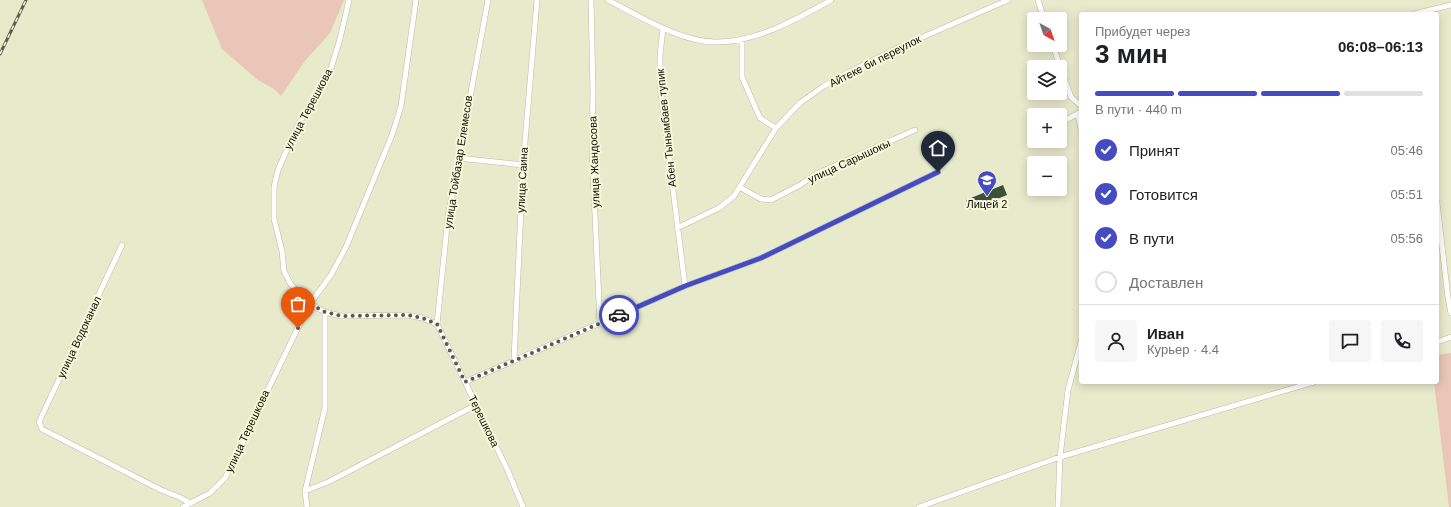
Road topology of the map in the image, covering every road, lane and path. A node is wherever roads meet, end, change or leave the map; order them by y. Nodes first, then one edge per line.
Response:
1 (349, 0) edge
2 (416, 0) edge
3 (488, 0) edge
4 (537, 0) edge
5 (591, 0) edge
6 (608, 0) edge
7 (831, 0) edge
8 (1008, 0) edge
9 (1038, 0) edge
10 (1451, 5) edge
11 (1042, 12) edge
12 (1425, 12) edge
13 (662, 28) junction
14 (742, 40) junction
15 (1067, 86) edge
16 (1079, 104) edge
17 (1079, 114) edge
18 (1067, 120) edge
19 (776, 128) junction
20 (915, 130) dead end
21 (458, 158) junction
22 (523, 165) junction
23 (938, 172) dead end
24 (741, 188) junction
25 (1439, 220) edge
26 (677, 228) junction
27 (122, 245) dead end
28 (685, 286) junction
29 (310, 304) junction
30 (325, 312) junction
31 (1451, 313) edge
32 (437, 324) junction
33 (600, 324) junction
34 (1451, 336) edge
35 (1439, 341) edge
36 (1079, 349) edge
37 (514, 360) junction
38 (465, 382) junction
39 (1307, 384) edge
40 (476, 405) junction
41 (1060, 457) junction
42 (305, 491) junction
43 (190, 503) junction
44 (183, 507) edge
45 (307, 507) edge
46 (522, 507) edge
47 (919, 507) edge
48 (1058, 507) edge

1 - 29 street, улица Терешкова
2 - 29 street, улица Терешкова
3 - 21 street, улица Тойбазар Елемесов
4 - 22 street, улица Саина
5 - 33 street, улица Жандосова
6 - 13 street
7 - 14 street
8 - 19 street, Айтеке би переулок
9 - 11 street
10 - 12 street
13 - 14 street
13 - 26 street, Абен Тынымбаев тупик
14 - 19 street
15 - 16 street
17 - 18 street
19 - 24 street, Айтеке би переулок
20 - 24 street, улица Сарышокы
21 - 22 street
21 - 32 street, улица Тойбазар Елемесов
22 - 37 street, улица Саина
23 - 28 street
24 - 26 street, Айтеке би переулок
25 - 31 street
26 - 28 street, Абен Тынымбаев тупик
27 - 43 street, улица Водоканал
28 - 33 street
29 - 30 street
29 - 43 street, улица Терешкова
30 - 32 street
30 - 42 street
32 - 38 street, Терешкова
33 - 37 street
34 - 35 street
36 - 41 street
37 - 38 street
38 - 40 street, Терешкова
39 - 41 street
40 - 42 street
40 - 46 street, Терешкова
41 - 47 street
41 - 48 street
42 - 45 street
43 - 44 street, улица Терешкова

